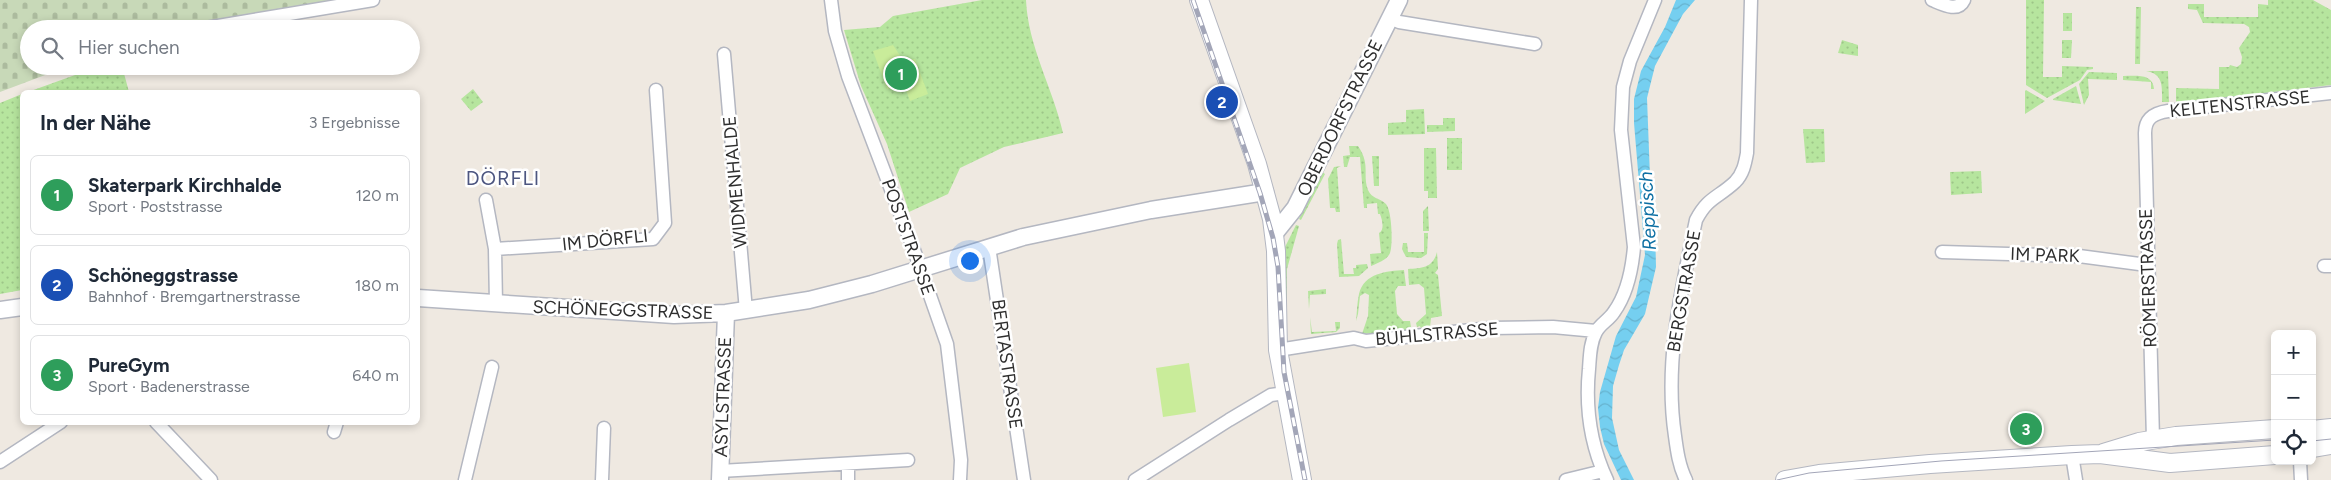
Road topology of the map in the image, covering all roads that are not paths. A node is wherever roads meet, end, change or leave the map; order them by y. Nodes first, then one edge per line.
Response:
1 (373, 0) edge
2 (830, 0) edge
3 (1199, 0) edge
4 (1399, 0) edge
5 (1655, 0) edge
6 (1751, 0) edge
7 (1932, 0) edge
8 (1964, 0) edge
9 (1390, 18) junction
10 (254, 20) edge
11 (1535, 44) dead end
12 (724, 54) dead end
13 (656, 90) dead end
14 (2331, 92) edge
15 (2150, 118) joint
16 (1265, 192) junction
17 (486, 200) dead end
18 (1275, 233) junction
19 (989, 247) junction
20 (495, 249) junction
21 (1942, 252) dead end
22 (2147, 264) junction
23 (920, 268) junction
24 (420, 298) edge
25 (496, 304) junction
26 (20, 307) edge
27 (0, 310) edge
28 (746, 311) junction
29 (726, 314) junction
30 (1596, 330) junction
31 (1278, 350) junction
32 (492, 368) dead end
33 (1284, 392) junction
34 (56, 425) edge
35 (159, 425) edge
36 (604, 428) dead end
37 (2331, 428) edge
38 (2271, 429) edge
39 (2316, 430) edge
40 (2153, 439) junction
41 (2331, 445) edge
42 (2316, 447) edge
43 (2100, 454) junction
44 (2072, 455) junction
45 (2271, 455) edge
46 (908, 460) dead end
47 (0, 462) edge
48 (848, 465) junction
49 (2300, 465) edge
50 (720, 476) edge
51 (1605, 476) edge
52 (211, 480) edge
53 (465, 480) edge
54 (602, 480) edge
55 (848, 480) edge
56 (960, 480) edge
57 (1024, 480) edge
58 (1135, 480) edge
59 (1302, 480) edge
60 (1566, 480) edge
61 (1686, 480) edge
62 (1785, 480) edge
63 (2076, 480) edge
64 (2301, 480) edge

1 - 10 street
2 - 23 street, POSTSTRASSE
3 - 16 main road
4 - 9 street, OBERDORFSTRASSE
5 - 30 street
6 - 61 street, BERGSTRASSE
7 - 8 street
9 - 11 street
9 - 18 street, OBERDORFSTRASSE
12 - 28 street, WIDMENHALDE
13 - 20 street, IM DÖRFLI
14 - 15 street, KELTENSTRASSE
15 - 22 street, RÖMERSTRASSE
16 - 18 main road
16 - 19 street, SCHÖNEGGSTRASSE
17 - 20 street
18 - 31 main road
19 - 23 street, SCHÖNEGGSTRASSE
19 - 57 street, BERTASTRASSE
20 - 25 street
21 - 22 street, IM PARK
22 - 40 street, RÖMERSTRASSE
23 - 28 street, SCHÖNEGGSTRASSE
23 - 56 street, POSTSTRASSE
24 - 25 street, SCHÖNEGGSTRASSE
25 - 29 street, SCHÖNEGGSTRASSE
26 - 27 street
28 - 29 street, SCHÖNEGGSTRASSE
29 - 50 street, ASYLSTRASSE
30 - 31 street, BÜHLSTRASSE
30 - 51 street
31 - 33 main road
32 - 53 street
33 - 58 street
33 - 59 main road
34 - 47 street
35 - 52 street
36 - 54 street
37 - 39 main road
38 - 40 main road
40 - 43 main road
41 - 42 main road
43 - 44 main road
43 - 45 main road
44 - 62 main road
44 - 63 street
46 - 48 street
48 - 50 street
48 - 55 street
49 - 64 street
51 - 60 street

